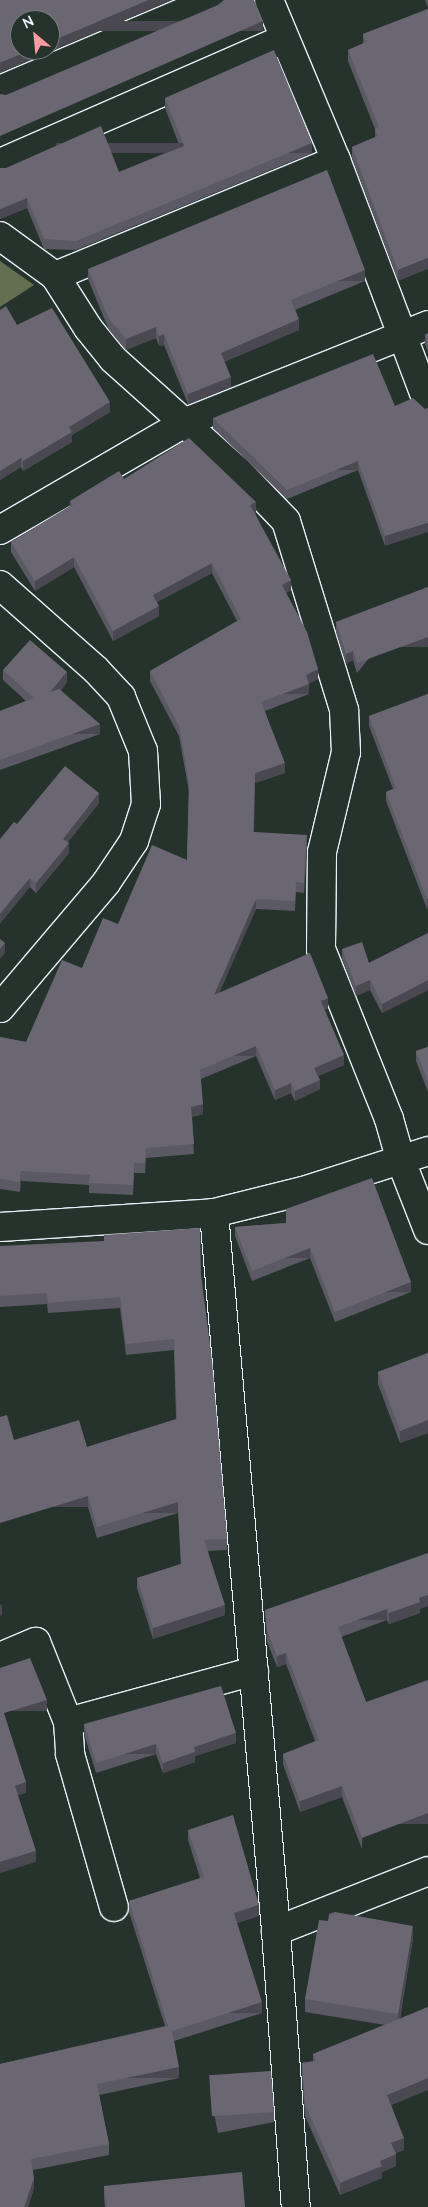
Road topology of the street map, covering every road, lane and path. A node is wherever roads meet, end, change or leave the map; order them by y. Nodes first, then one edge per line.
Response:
1 (212, 0) edge
2 (269, 0) edge
3 (284, 38) junction
4 (0, 90) edge
5 (336, 160) junction
6 (0, 163) edge
7 (0, 236) edge
8 (55, 276) junction
9 (428, 325) edge
10 (402, 335) junction
11 (428, 403) edge
12 (186, 422) junction
13 (0, 530) edge
14 (0, 585) edge
15 (0, 1008) edge
16 (428, 1151) edge
17 (401, 1161) junction
18 (214, 1213) junction
19 (0, 1227) edge
20 (428, 1230) edge
21 (0, 1657) edge
22 (254, 1671) junction
23 (68, 1722) junction
24 (428, 1872) edge
25 (114, 1907) dead end
26 (276, 1931) junction
27 (296, 2207) edge

1 - 4 street
2 - 3 street
3 - 5 street
3 - 6 street
5 - 8 street
5 - 10 street
7 - 8 street
8 - 12 street
9 - 10 street
10 - 11 street
10 - 12 street
12 - 13 street
12 - 17 street
14 - 15 street
16 - 17 street
17 - 18 street
17 - 20 street
18 - 19 street
18 - 22 street
21 - 23 street
22 - 23 street
22 - 26 street
23 - 25 street
24 - 26 street
26 - 27 street

